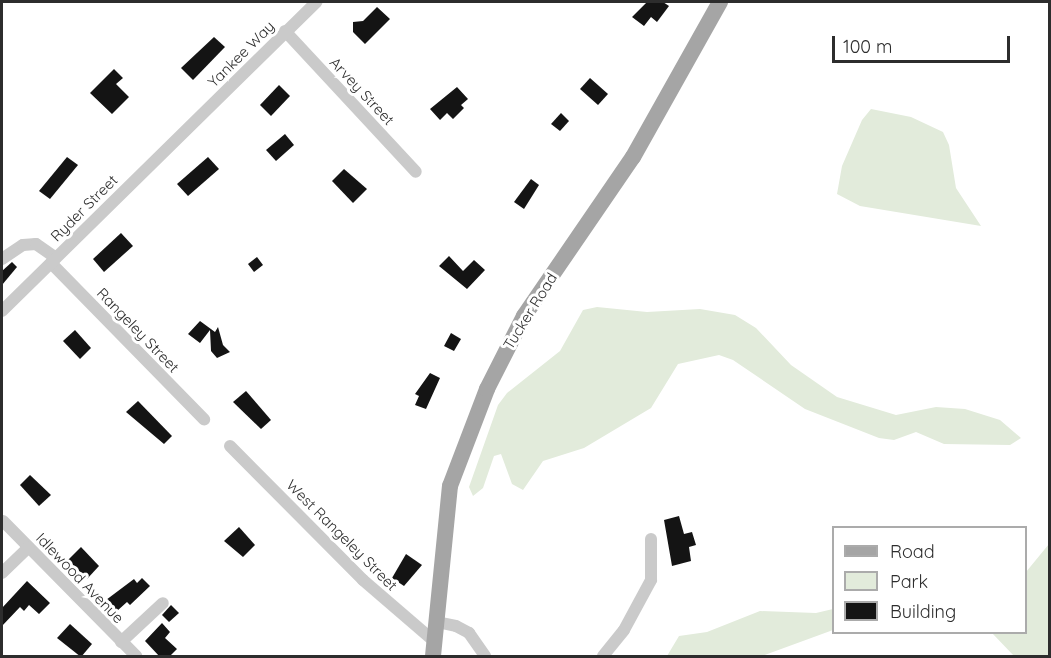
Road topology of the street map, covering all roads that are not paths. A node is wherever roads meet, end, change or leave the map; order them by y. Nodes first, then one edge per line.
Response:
1 (316, 2) edge
2 (720, 2) edge
3 (285, 31) junction
4 (189, 127) joint
5 (416, 172) dead end
6 (2, 260) edge
7 (53, 260) junction
8 (2, 310) edge
9 (204, 419) dead end
10 (230, 446) dead end
11 (3, 521) dead end
12 (651, 539) dead end
13 (29, 547) junction
14 (2, 573) edge
15 (163, 603) dead end
16 (437, 622) junction
17 (122, 642) junction
18 (434, 649) edge
19 (136, 657) edge
20 (485, 657) edge
21 (603, 657) edge

1 - 3 street, Yankee Way
2 - 16 main road, Tucker Road
3 - 4 street, Yankee Way
3 - 5 street, Arvey Street
4 - 7 street, Ryder Street
6 - 7 street, Rangeley Street
7 - 8 street, Ryder Street
7 - 9 street, Rangeley Street
10 - 18 street, West Rangeley Street
11 - 13 street, Idlewood Avenue
12 - 21 street
13 - 14 street
13 - 17 street, Idlewood Avenue
15 - 17 street
16 - 18 main road, Tucker Road
16 - 20 street
17 - 19 street, Idlewood Avenue

